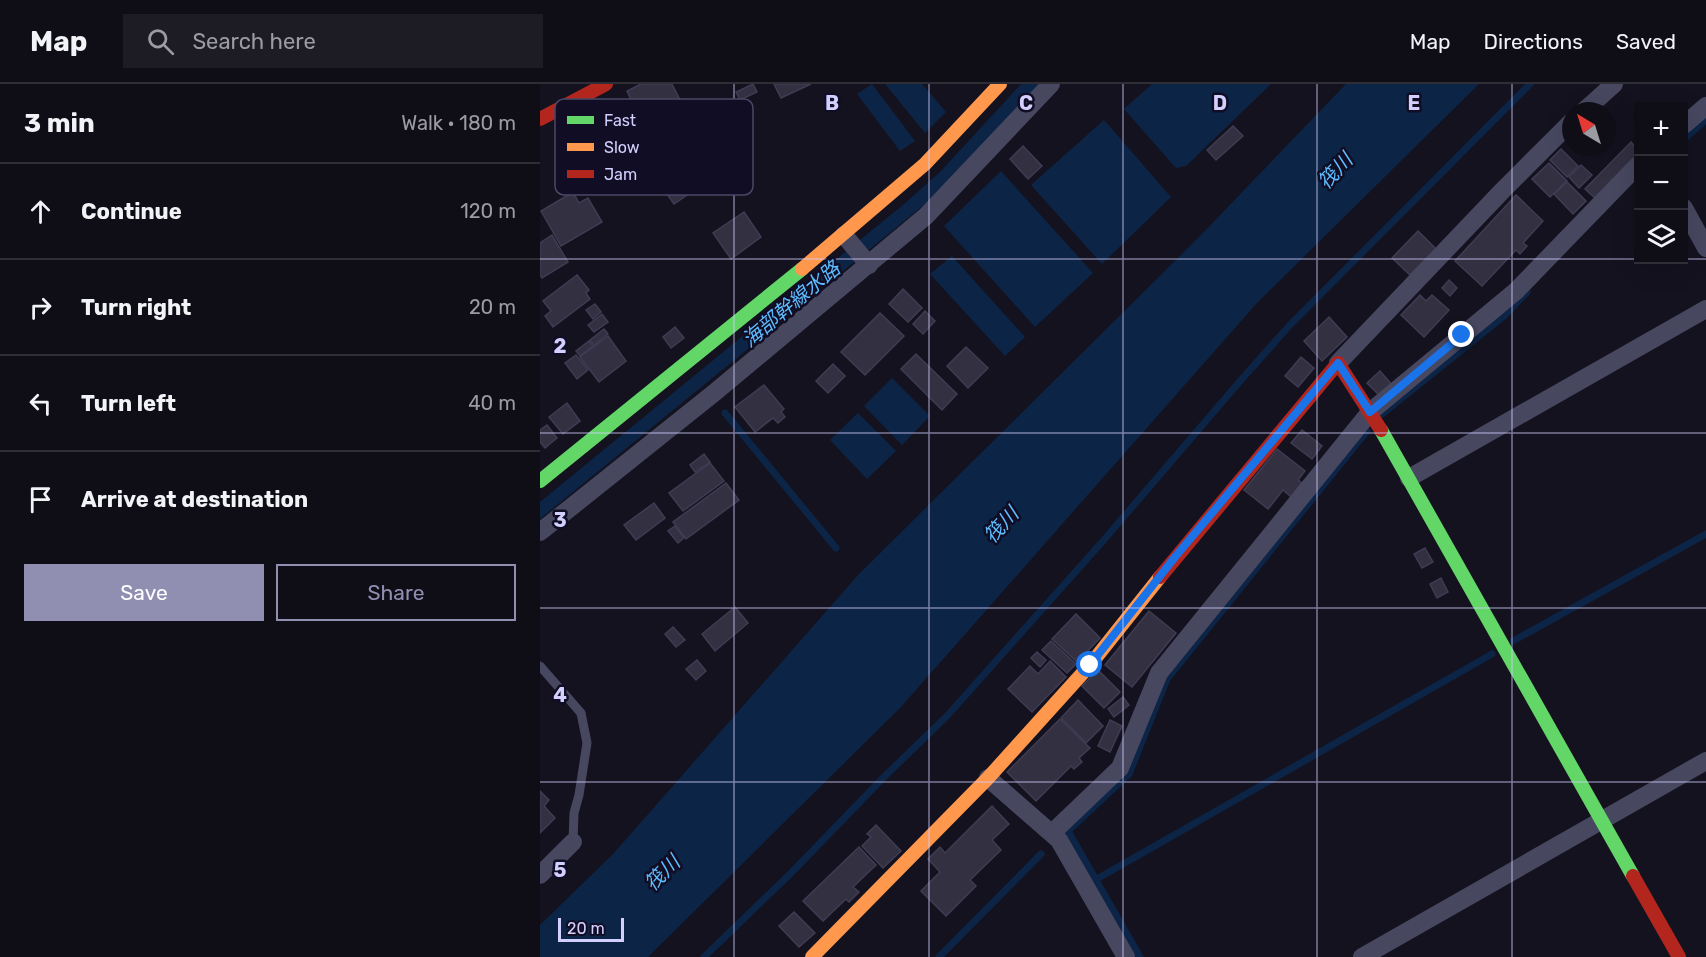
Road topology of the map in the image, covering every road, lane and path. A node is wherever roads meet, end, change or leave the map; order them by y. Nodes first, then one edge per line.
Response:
1 (606, 84) edge
2 (1000, 84) edge
3 (1051, 84) edge
4 (1614, 84) edge
5 (578, 99) edge
6 (1594, 102) edge
7 (1706, 106) edge
8 (555, 111) edge
9 (540, 119) edge
10 (1688, 121) edge
11 (1562, 131) edge
12 (1634, 169) edge
13 (1684, 210) edge
14 (848, 239) junction
15 (1706, 248) edge
16 (866, 262) junction
17 (1706, 309) edge
18 (1338, 363) junction
19 (1370, 412) junction
20 (1408, 478) junction
21 (540, 481) edge
22 (540, 532) edge
23 (540, 666) edge
24 (1706, 761) edge
25 (988, 778) junction
26 (1601, 820) junction
27 (1052, 833) junction
28 (573, 842) joint
29 (540, 875) edge
30 (812, 957) edge
31 (1126, 957) edge
32 (1362, 957) edge
33 (1679, 957) edge

1 - 5 street
2 - 14 street
3 - 16 street
4 - 6 street
7 - 10 street
8 - 9 street
11 - 18 street
12 - 19 street
13 - 15 street
14 - 16 street
14 - 21 street
16 - 22 street
17 - 20 street
18 - 19 street
18 - 25 street
19 - 20 street
19 - 27 street
20 - 26 street
23 - 28 lane
24 - 26 street
25 - 27 street
25 - 30 street
26 - 32 street
26 - 33 street
27 - 31 street
28 - 29 street

